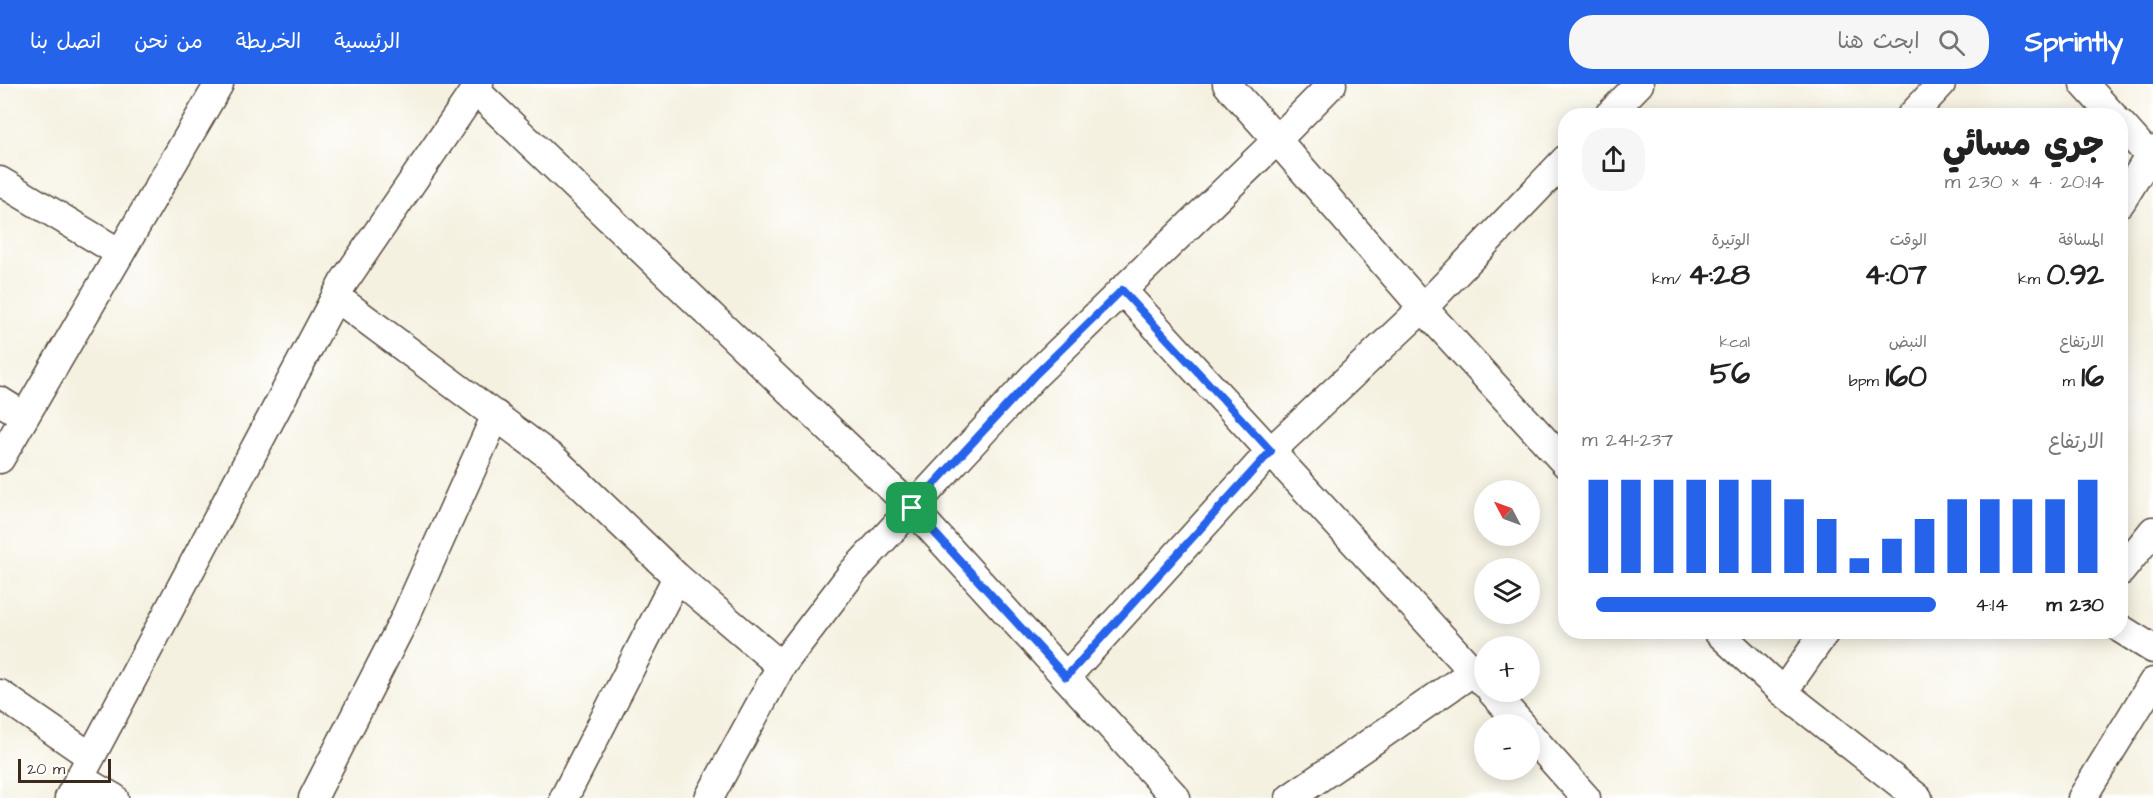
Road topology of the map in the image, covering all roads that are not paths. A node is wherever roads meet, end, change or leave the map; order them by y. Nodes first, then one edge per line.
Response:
1 (219, 84) edge
2 (1227, 84) edge
3 (1332, 84) edge
4 (1639, 84) edge
5 (1941, 84) edge
6 (2084, 84) edge
7 (477, 87) edge
8 (1616, 108) edge
9 (1918, 108) edge
10 (2106, 108) edge
11 (2128, 131) edge
12 (1277, 140) junction
13 (2152, 155) edge
14 (1558, 167) edge
15 (0, 181) edge
16 (2128, 191) edge
17 (120, 253) junction
18 (1122, 290) junction
19 (336, 297) junction
20 (1423, 308) junction
21 (12, 409) edge
22 (496, 415) junction
23 (1271, 451) junction
24 (1558, 453) edge
25 (0, 459) edge
26 (912, 508) junction
27 (2153, 531) edge
28 (2128, 562) edge
29 (677, 577) junction
30 (2128, 633) edge
31 (1726, 639) edge
32 (1820, 639) edge
33 (2153, 649) edge
34 (781, 666) junction
35 (1474, 672) edge
36 (1066, 677) junction
37 (2153, 682) edge
38 (1474, 687) edge
39 (1783, 692) junction
40 (0, 694) edge
41 (1501, 702) edge
42 (1512, 714) edge
43 (1540, 746) edge
44 (79, 777) edge
45 (114, 798) edge
46 (313, 798) edge
47 (564, 798) edge
48 (709, 798) edge
49 (1176, 798) edge
50 (1290, 798) edge
51 (1586, 798) edge
52 (1918, 798) edge
53 (2082, 798) edge

1 - 17 street
2 - 12 street
3 - 12 street
4 - 8 street
5 - 9 street
6 - 10 street
7 - 19 street
7 - 26 street
11 - 13 street
12 - 18 street
12 - 20 street
13 - 16 street
14 - 20 street
15 - 17 street
17 - 21 street
18 - 23 street
18 - 26 street
19 - 22 street
19 - 44 street
20 - 23 street
20 - 24 street
21 - 25 street
22 - 29 street
22 - 46 street
23 - 35 street
23 - 36 street
26 - 34 street
26 - 36 street
27 - 28 street
29 - 34 street
29 - 47 street
30 - 33 street
31 - 39 street
32 - 39 street
34 - 48 street
36 - 49 street
37 - 53 street
38 - 50 street
39 - 52 street
40 - 44 street
41 - 42 street
43 - 51 street
44 - 45 street

